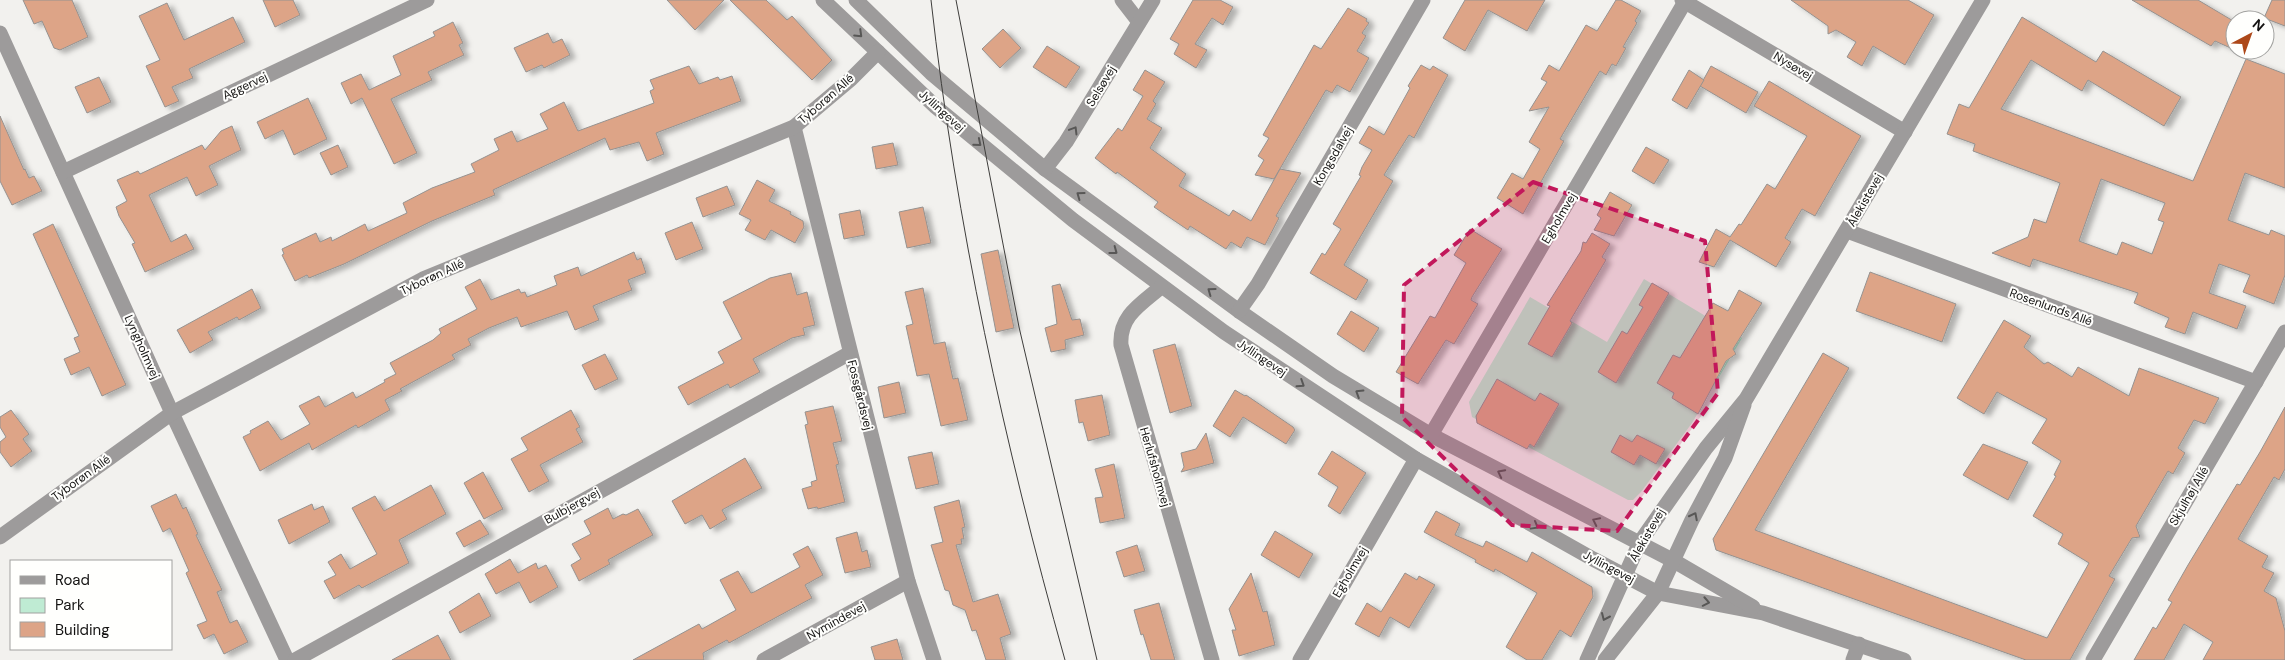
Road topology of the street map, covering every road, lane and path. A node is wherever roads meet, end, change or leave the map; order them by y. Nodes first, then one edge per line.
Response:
1 (428, 0) edge
2 (823, 0) edge
3 (856, 0) edge
4 (1122, 0) edge
5 (1153, 0) edge
6 (1424, 0) edge
7 (1983, 0) edge
8 (1685, 1) edge
9 (1139, 22) junction
10 (0, 33) edge
11 (878, 52) junction
12 (794, 127) junction
13 (1905, 132) junction
14 (1045, 169) junction
15 (62, 172) junction
16 (1847, 231) junction
17 (1161, 287) junction
18 (1239, 311) junction
19 (2285, 332) edge
20 (850, 353) junction
21 (2256, 382) junction
22 (1746, 399) junction
23 (172, 413) junction
24 (1431, 435) junction
25 (1416, 459) junction
26 (2, 530) edge
27 (1640, 542) junction
28 (1674, 561) junction
29 (1625, 576) junction
30 (908, 581) junction
31 (1658, 593) junction
32 (1763, 613) junction
33 (1859, 644) junction
34 (287, 660) edge
35 (295, 660) edge
36 (764, 660) edge
37 (934, 660) edge
38 (1212, 660) edge
39 (1300, 660) edge
40 (1587, 660) edge
41 (1605, 660) edge
42 (1853, 660) edge
43 (1904, 660) edge
44 (2093, 660) edge

1 - 15 street, Aggervej
2 -> 11 street, Jyllingevej
3 - 14 street, Jyllingevej
4 - 9 street
5 - 9 street, Selsøvej
6 - 18 street, Kongsdalvej
7 - 13 street, Ålekistevej
8 - 13 street, Nysøvej
8 - 24 street, Egholmvej
14 -> 9 street, Selsøvej
10 - 15 street, Lyngholmvej
11 - 12 street, Tyborøn Allé
11 -> 17 street, Jyllingevej
12 - 20 street, Fossgårdsvej
12 - 23 street, Tyborøn Allé
13 - 16 street, Ålekistevej
18 -> 14 street, Jyllingevej
15 - 23 street, Lyngholmvej
16 - 21 street, Rosenlunds Allé
16 - 22 street, Ålekistevej
17 -> 25 street, Jyllingevej
17 - 38 street, Herlufsholmvej
24 -> 18 street, Jyllingevej
19 - 21 street, Skjulhøj Allé
20 - 30 street, Fossgårdsvej
20 - 35 street, Bulbjergvej
21 - 44 street, Skjulhøj Allé
22 - 27 street, Ålekistevej
28 -> 22 street, Ålekistevej
23 - 26 street, Tyborøn Allé
23 - 34 street, Lyngholmvej
27 -> 24 street, Jyllingevej
25 -> 29 street, Jyllingevej
25 - 39 street, Egholmvej
27 - 28 street, Jyllingevej
27 - 29 street, Ålekistevej
28 - 31 street, Ålekistevej
28 - 32 street, Jyllingevej
29 - 31 street, Jyllingevej
29 -> 40 street, Ålekistevej
30 - 36 street, Nymindevej
30 - 37 street, Fossgårdsvej
31 -> 32 street, Jyllingevej
31 - 41 street, Ålekistevej
32 - 33 street, Jyllingevej
33 - 42 street
33 - 43 street, Jyllingevej

